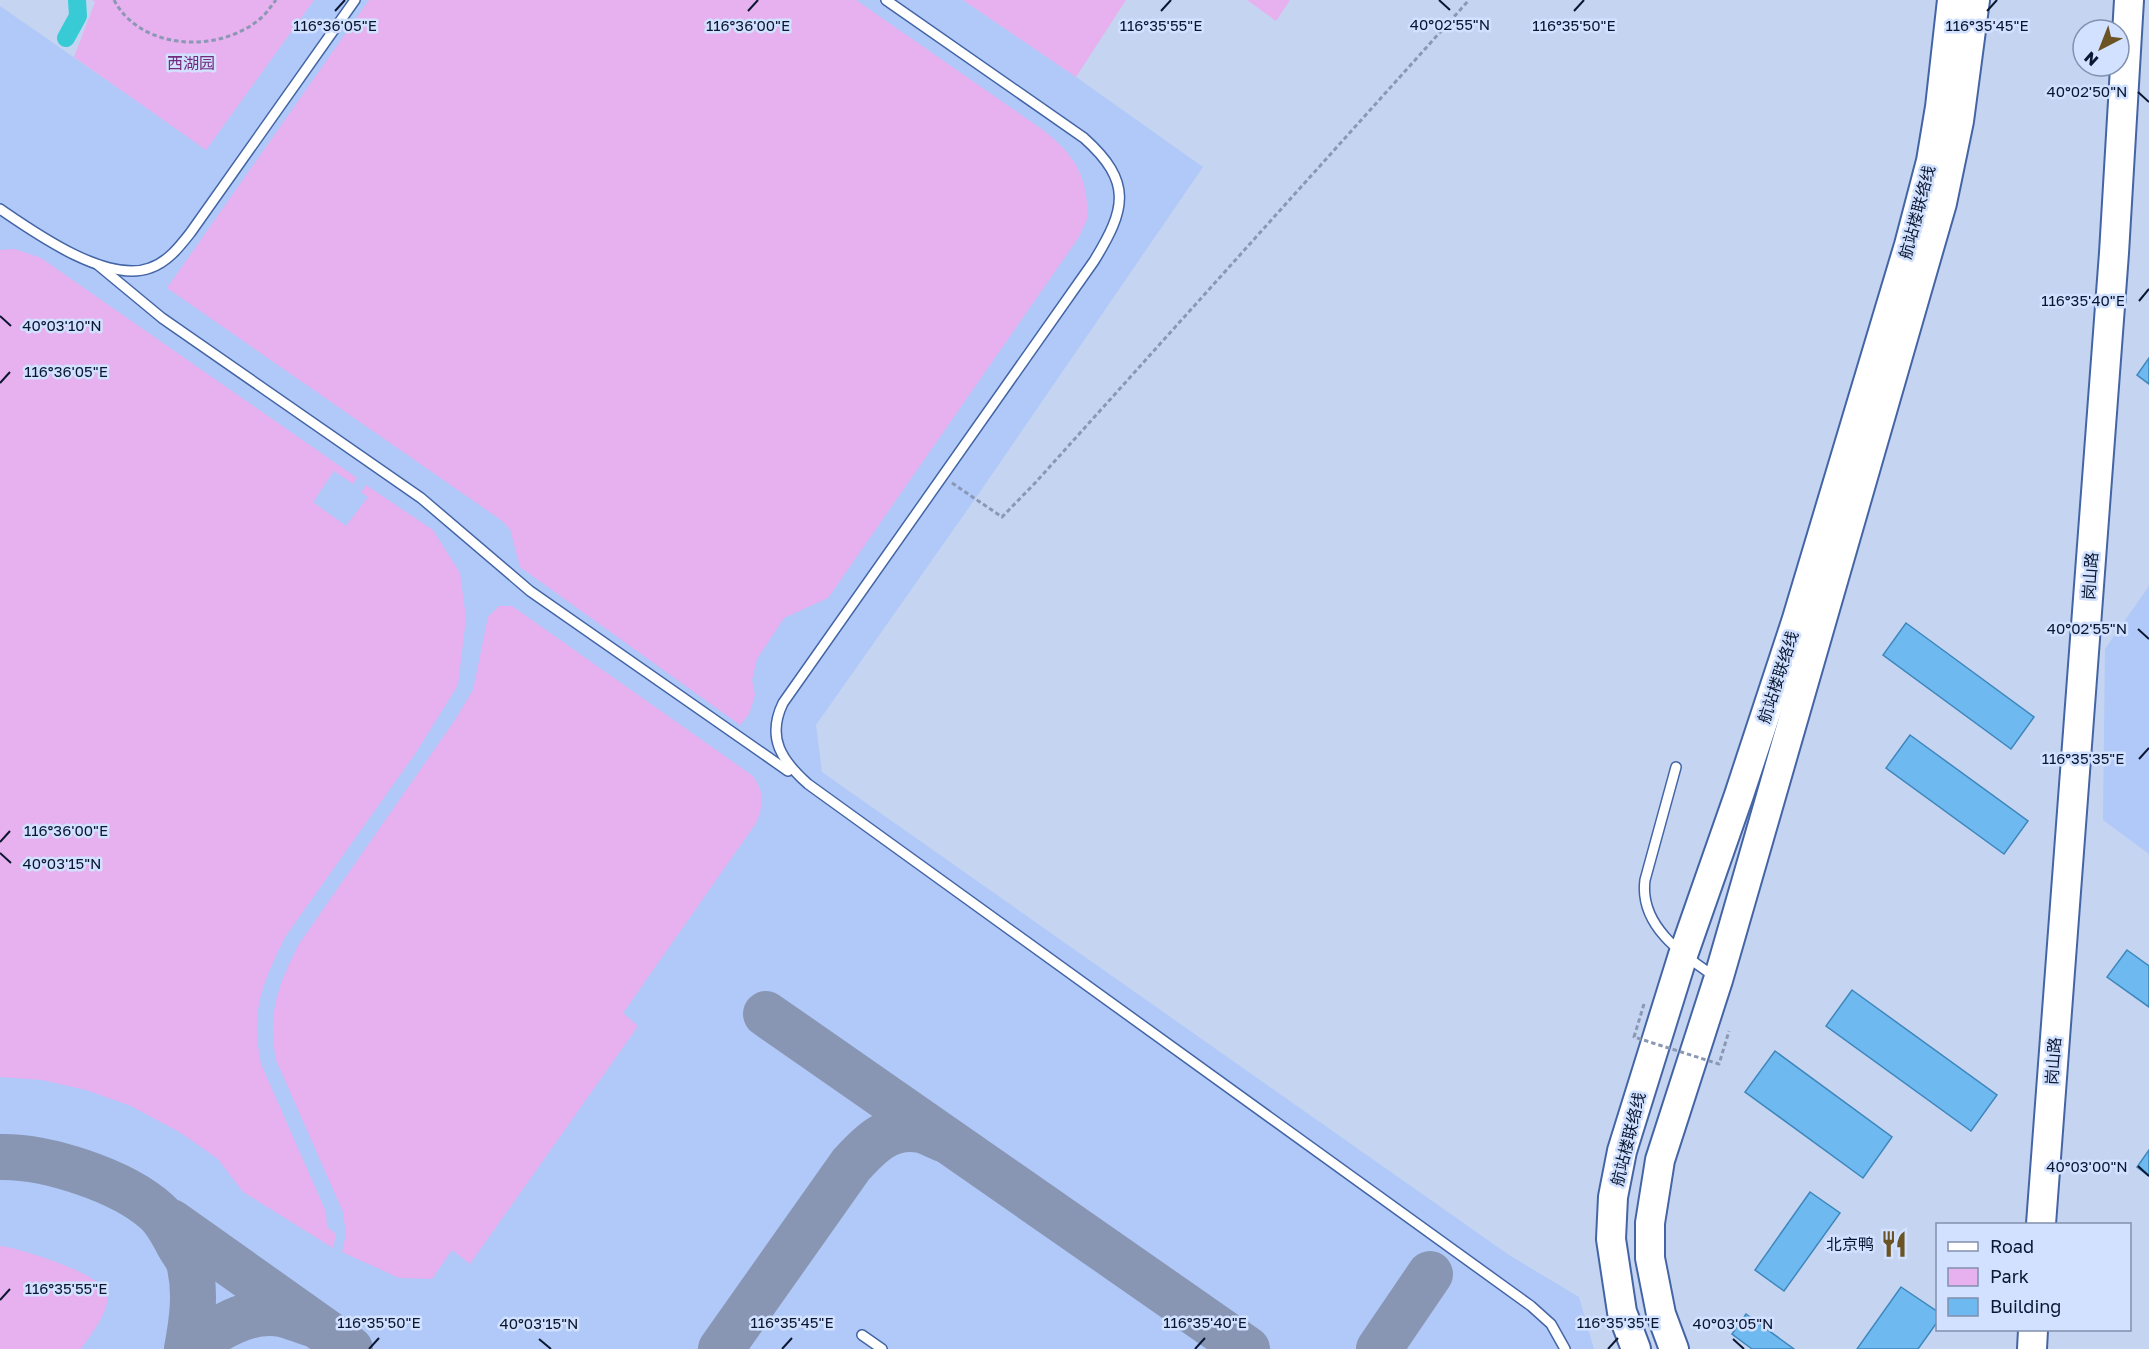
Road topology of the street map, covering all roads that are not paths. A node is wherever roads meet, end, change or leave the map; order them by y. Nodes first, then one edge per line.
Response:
1 (355, 0) edge
2 (886, 0) edge
3 (1952, 0) edge
4 (1975, 0) edge
5 (2129, 0) edge
6 (0, 209) edge
7 (98, 265) junction
8 (1677, 767) dead end
9 (808, 784) junction
10 (1683, 955) junction
11 (1718, 980) junction
12 (2041, 1223) edge
13 (2033, 1331) edge
14 (862, 1335) dead end
15 (882, 1349) edge
16 (1565, 1349) edge
17 (1636, 1349) edge
18 (1674, 1349) edge
19 (2032, 1349) edge

1 - 7 lane
2 - 9 lane
3 - 10 main road, 航站楼联络线
4 - 11 main road, 航站楼联络线
5 - 12 main road, 岗山路
6 - 7 lane
7 - 9 lane
8 - 10 lane
9 - 16 lane
10 - 11 lane
10 - 17 main road, 航站楼联络线
11 - 18 main road, 航站楼联络线
13 - 19 main road
14 - 15 lane

